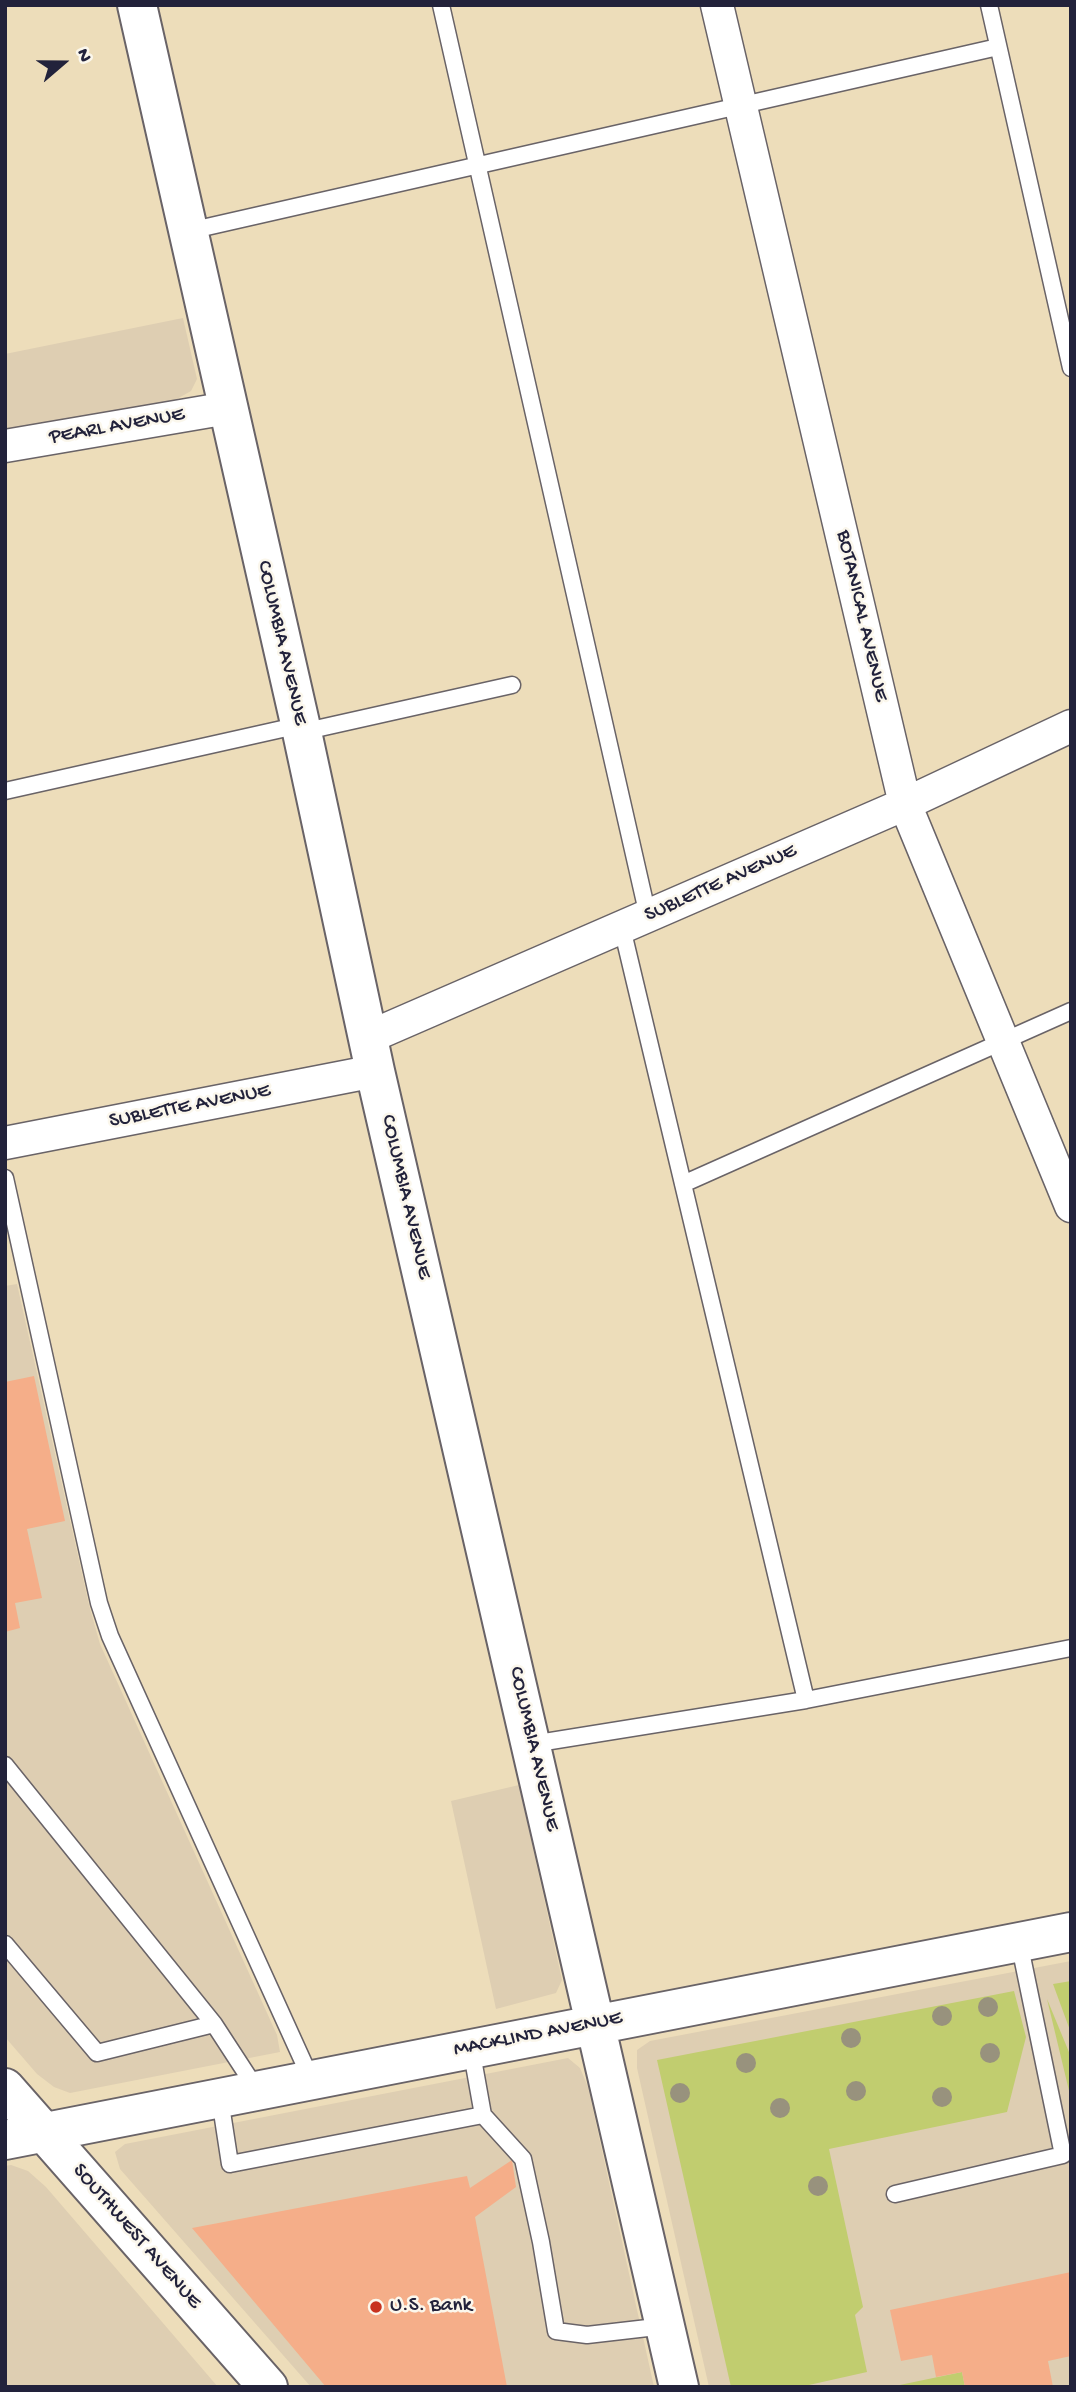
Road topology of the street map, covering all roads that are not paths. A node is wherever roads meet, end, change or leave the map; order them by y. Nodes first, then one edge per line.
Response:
1 (137, 5) edge
2 (441, 5) edge
3 (718, 5) edge
4 (989, 5) edge
5 (998, 47) junction
6 (741, 105) junction
7 (478, 165) junction
8 (188, 232) junction
9 (1071, 368) edge
10 (228, 408) junction
11 (5, 446) edge
12 (512, 685) dead end
13 (1071, 726) edge
14 (301, 729) junction
15 (5, 791) edge
16 (905, 804) junction
17 (635, 922) junction
18 (1071, 1011) edge
19 (1003, 1042) junction
20 (372, 1054) junction
21 (5, 1143) edge
22 (5, 1178) edge
23 (683, 1184) junction
24 (1071, 1206) edge
25 (1071, 1648) edge
26 (806, 1700) junction
27 (532, 1744) junction
28 (5, 1765) edge
29 (1071, 1932) edge
30 (1019, 1942) junction
31 (5, 1944) edge
32 (214, 2024) junction
33 (596, 2024) junction
34 (471, 2048) junction
35 (311, 2079) junction
36 (5, 2088) edge
37 (257, 2090) junction
38 (219, 2097) junction
39 (483, 2115) junction
40 (44, 2132) junction
41 (5, 2140) edge
42 (895, 2194) dead end
43 (665, 2326) junction
44 (268, 2387) edge
45 (679, 2387) edge

1 - 8 street, COLUMBIA AVENUE
2 - 7 lane
3 - 6 street, BOTANICAL AVENUE
4 - 5 lane
5 - 6 lane
5 - 9 lane
6 - 7 lane
6 - 16 street, BOTANICAL AVENUE
7 - 8 lane
7 - 17 lane
8 - 10 street, COLUMBIA AVENUE
10 - 11 street, PEARL AVENUE
10 - 14 street, COLUMBIA AVENUE
12 - 14 lane
13 - 16 street, SUBLETTE AVENUE
14 - 15 lane
14 - 20 street, COLUMBIA AVENUE
16 - 17 street, SUBLETTE AVENUE
16 - 19 street, BOTANICAL AVENUE
17 - 20 street, SUBLETTE AVENUE
17 - 23 lane
18 - 19 lane
19 - 23 lane
19 - 24 street, BOTANICAL AVENUE
20 - 21 street, SUBLETTE AVENUE
20 - 27 street, COLUMBIA AVENUE
22 - 35 lane
23 - 26 lane
25 - 26 lane
26 - 27 lane
27 - 33 street, COLUMBIA AVENUE
28 - 32 lane
29 - 30 street, MACKLIND AVENUE
30 - 33 street, MACKLIND AVENUE
30 - 42 lane
31 - 32 lane
32 - 37 lane
33 - 34 street, MACKLIND AVENUE
33 - 43 street, COLUMBIA AVENUE
34 - 35 street, MACKLIND AVENUE
34 - 39 lane
35 - 37 street, MACKLIND AVENUE
36 - 40 street, SOUTHWEST AVENUE
37 - 38 street, MACKLIND AVENUE
38 - 39 lane
38 - 40 street, MACKLIND AVENUE
39 - 43 lane
40 - 41 street, MACKLIND AVENUE
40 - 44 street, SOUTHWEST AVENUE
43 - 45 street, COLUMBIA AVENUE

